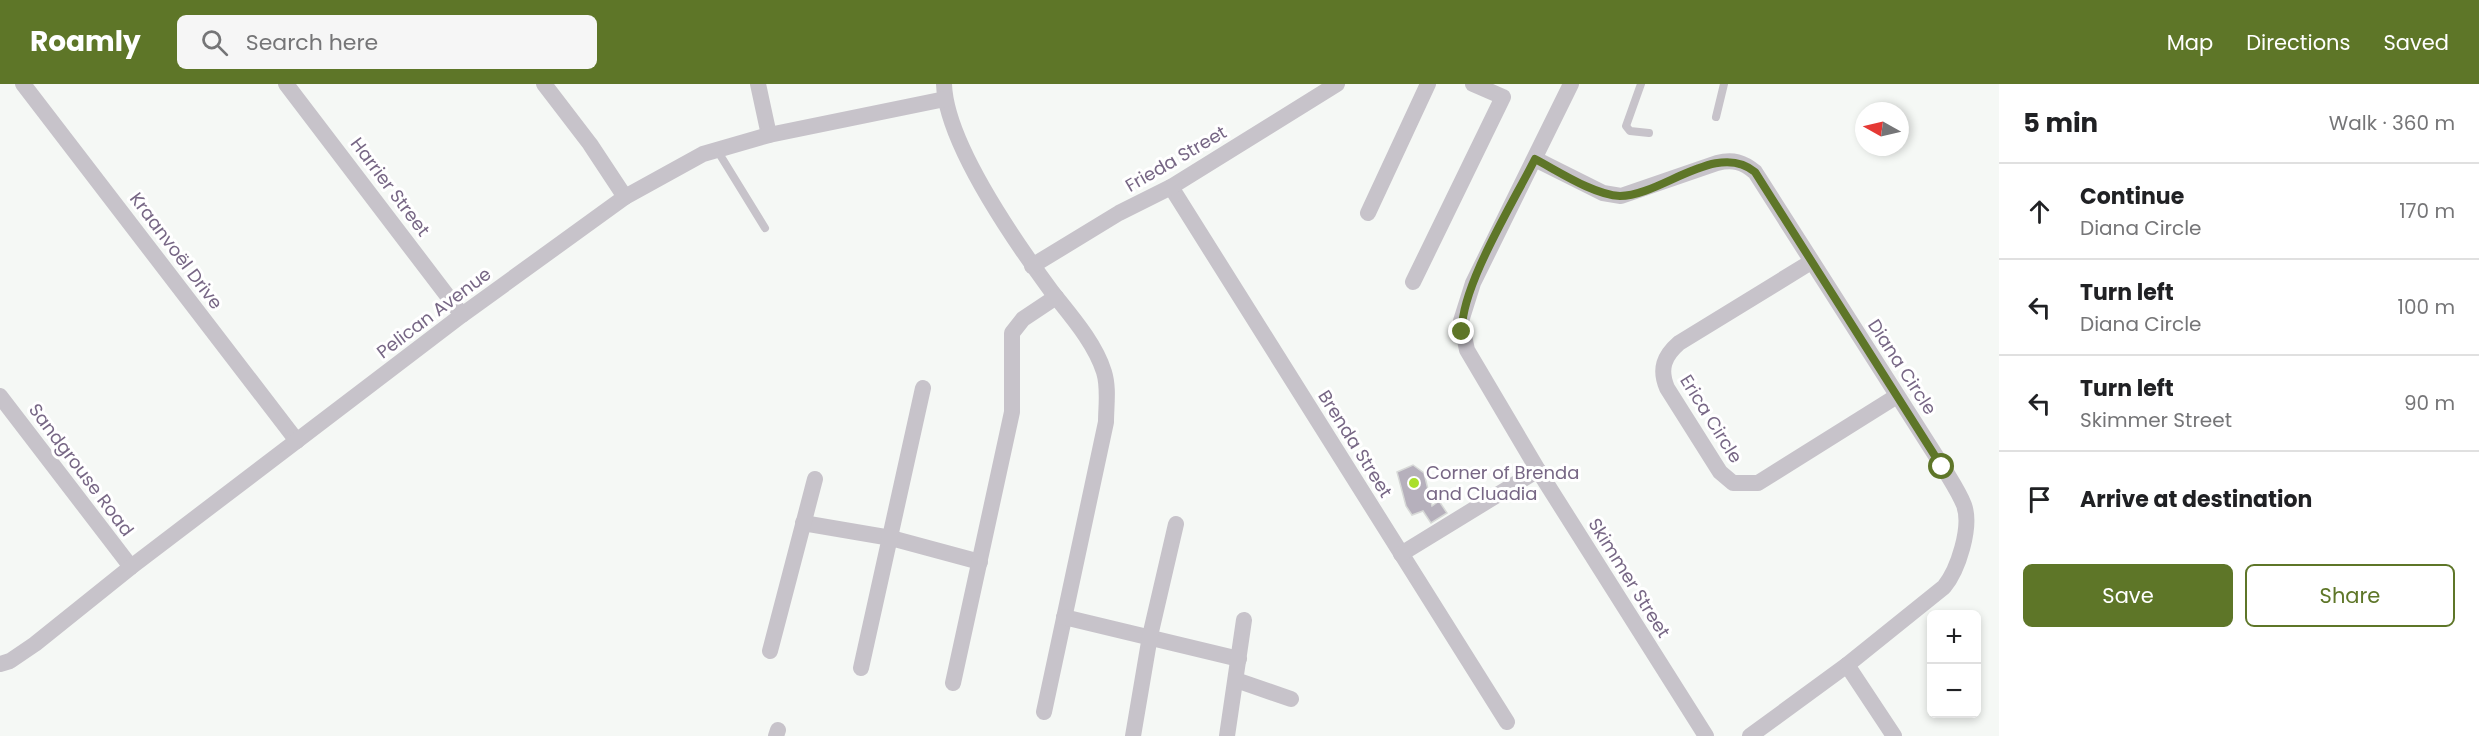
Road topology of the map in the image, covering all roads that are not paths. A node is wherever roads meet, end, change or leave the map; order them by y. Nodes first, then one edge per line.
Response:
1 (23, 84) edge
2 (286, 84) edge
3 (544, 84) edge
4 (758, 84) edge
5 (1337, 84) edge
6 (1428, 84) edge
7 (1473, 84) edge
8 (1570, 84) edge
9 (1641, 84) edge
10 (1724, 84) edge
11 (944, 91) edge
12 (1716, 117) dead end
13 (1649, 133) dead end
14 (769, 135) junction
15 (717, 150) junction
16 (1535, 159) junction
17 (1171, 187) junction
18 (625, 197) junction
19 (1368, 213) dead end
20 (765, 228) dead end
21 (1811, 262) junction
22 (1032, 266) junction
23 (1413, 282) dead end
24 (1056, 297) junction
25 (462, 315) junction
26 (923, 388) dead end
27 (0, 396) edge
28 (1897, 396) junction
29 (297, 441) junction
30 (1538, 470) junction
31 (815, 479) dead end
32 (803, 523) junction
33 (1176, 524) dead end
34 (891, 538) junction
35 (1401, 554) junction
36 (980, 562) junction
37 (131, 567) junction
38 (1064, 616) junction
39 (1244, 621) dead end
40 (1150, 636) junction
41 (770, 651) dead end
42 (1239, 659) junction
43 (0, 664) edge
44 (1847, 665) junction
45 (861, 668) dead end
46 (1236, 680) junction
47 (953, 683) dead end
48 (1291, 699) dead end
49 (1044, 712) dead end
50 (1507, 722) dead end
51 (1702, 734) edge
52 (1133, 736) edge
53 (1227, 736) edge
54 (1749, 736) edge
55 (1894, 736) edge

1 - 29 street, Kraanvoël Drive
2 - 25 street, Harrier Street
3 - 18 street
4 - 14 street
5 - 17 street, Frieda Street
6 - 19 street
7 - 23 street
8 - 16 street, Skimmer Street
9 - 13 lane
10 - 12 lane
11 - 14 street, Pelican Avenue
11 - 22 street
14 - 15 street, Pelican Avenue
15 - 18 street, Pelican Avenue
15 - 20 lane
16 - 21 street, Diana Circle
16 - 30 street, Skimmer Street
17 - 22 street, Frieda Street
17 - 35 street, Brenda Street
18 - 25 street, Pelican Avenue
21 - 28 street, Diana Circle
21 - 28 street, Erica Circle
22 - 24 street
24 - 36 street
24 - 38 street
25 - 29 street, Pelican Avenue
26 - 34 street
27 - 37 street, Sandgrouse Road
28 - 44 street, Diana Circle
29 - 37 street, Pelican Avenue
30 - 35 street
30 - 51 street, Skimmer Street
31 - 32 street
32 - 34 street
32 - 41 street
33 - 40 street
34 - 36 street
34 - 45 street
35 - 50 street, Brenda Street
36 - 47 street
37 - 43 street, Pelican Avenue
38 - 40 street
38 - 49 street
39 - 42 street
40 - 42 street
40 - 52 street
42 - 46 street
44 - 54 street, Diana Circle
44 - 55 street
46 - 48 street
46 - 53 street

